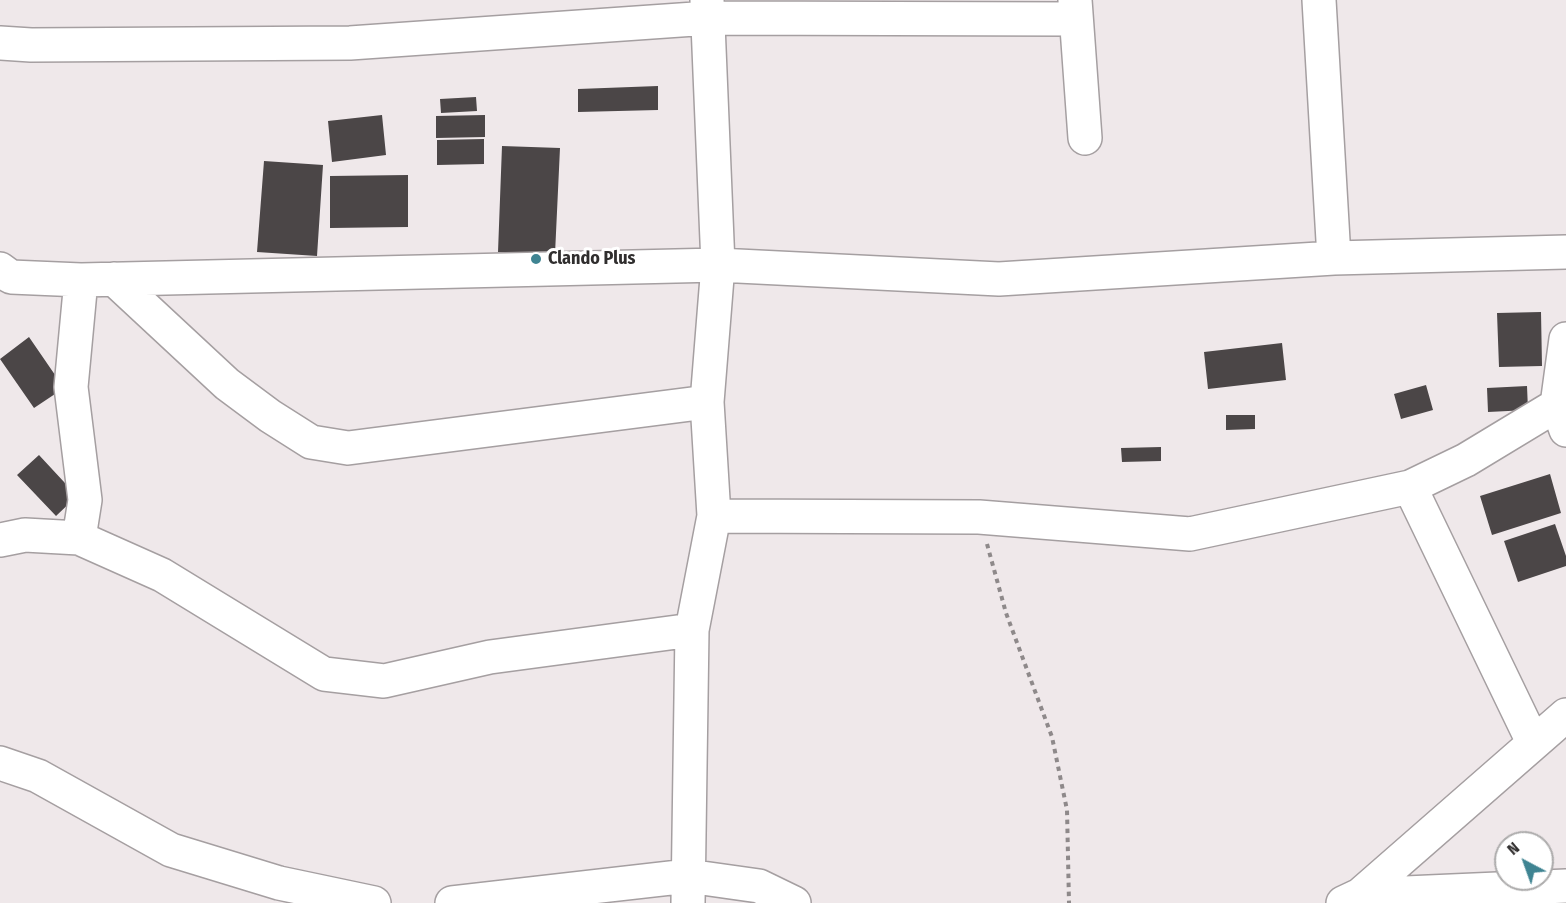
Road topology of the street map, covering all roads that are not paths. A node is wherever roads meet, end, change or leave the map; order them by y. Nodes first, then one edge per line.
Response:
1 (1319, 0) edge
2 (708, 9) edge
3 (1074, 9) edge
4 (0, 43) edge
5 (1085, 138) dead end
6 (1566, 252) edge
7 (1334, 258) junction
8 (718, 265) junction
9 (0, 269) edge
10 (114, 279) junction
11 (81, 280) junction
12 (1566, 339) edge
13 (707, 402) junction
14 (1561, 418) edge
15 (1410, 487) junction
16 (714, 516) junction
17 (79, 538) junction
18 (0, 540) edge
19 (692, 630) junction
20 (1566, 715) edge
21 (1533, 742) junction
22 (0, 763) edge
23 (1566, 886) edge
24 (688, 889) edge
25 (547, 897) edge
26 (1352, 899) edge
27 (374, 903) edge
28 (452, 903) edge
29 (794, 903) edge

1 - 7 street
2 - 3 street
2 - 4 street
2 - 8 street
3 - 5 street
6 - 7 street
7 - 8 street
8 - 10 street
8 - 13 street
9 - 11 street
10 - 11 street
10 - 13 street
11 - 17 street
12 - 14 street
13 - 16 street
14 - 15 street
15 - 16 street
15 - 21 street
16 - 19 street
17 - 18 street
17 - 19 street
19 - 24 street
20 - 21 street
21 - 26 street
22 - 27 street
23 - 26 street
24 - 25 street
24 - 29 street
25 - 28 street

